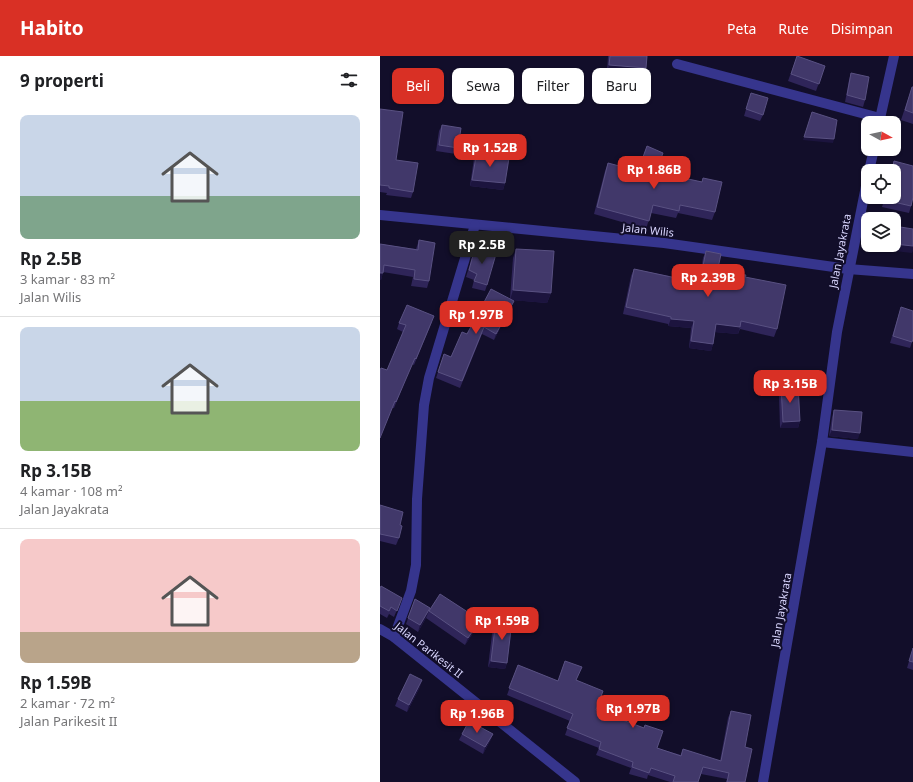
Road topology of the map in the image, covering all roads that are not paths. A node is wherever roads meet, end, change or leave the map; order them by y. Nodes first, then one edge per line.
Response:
1 (894, 56) edge
2 (677, 64) dead end
3 (866, 116) edge
4 (881, 116) edge
5 (862, 204) edge
6 (380, 215) edge
7 (475, 225) junction
8 (848, 269) junction
9 (913, 274) edge
10 (822, 442) junction
11 (913, 452) edge
12 (380, 629) edge
13 (394, 637) junction
14 (575, 782) edge
15 (763, 782) edge

1 - 4 street
2 - 3 street
5 - 8 street, Jalan Jayakrata
6 - 7 street, Jalan Wilis
7 - 8 street, Jalan Wilis
7 - 13 street
8 - 9 street, Jalan Wilis
8 - 10 street, Jalan Jayakrata
10 - 11 street
10 - 15 street, Jalan Jayakrata
12 - 13 street, Jalan Parikesit II
13 - 14 street, Jalan Parikesit II

